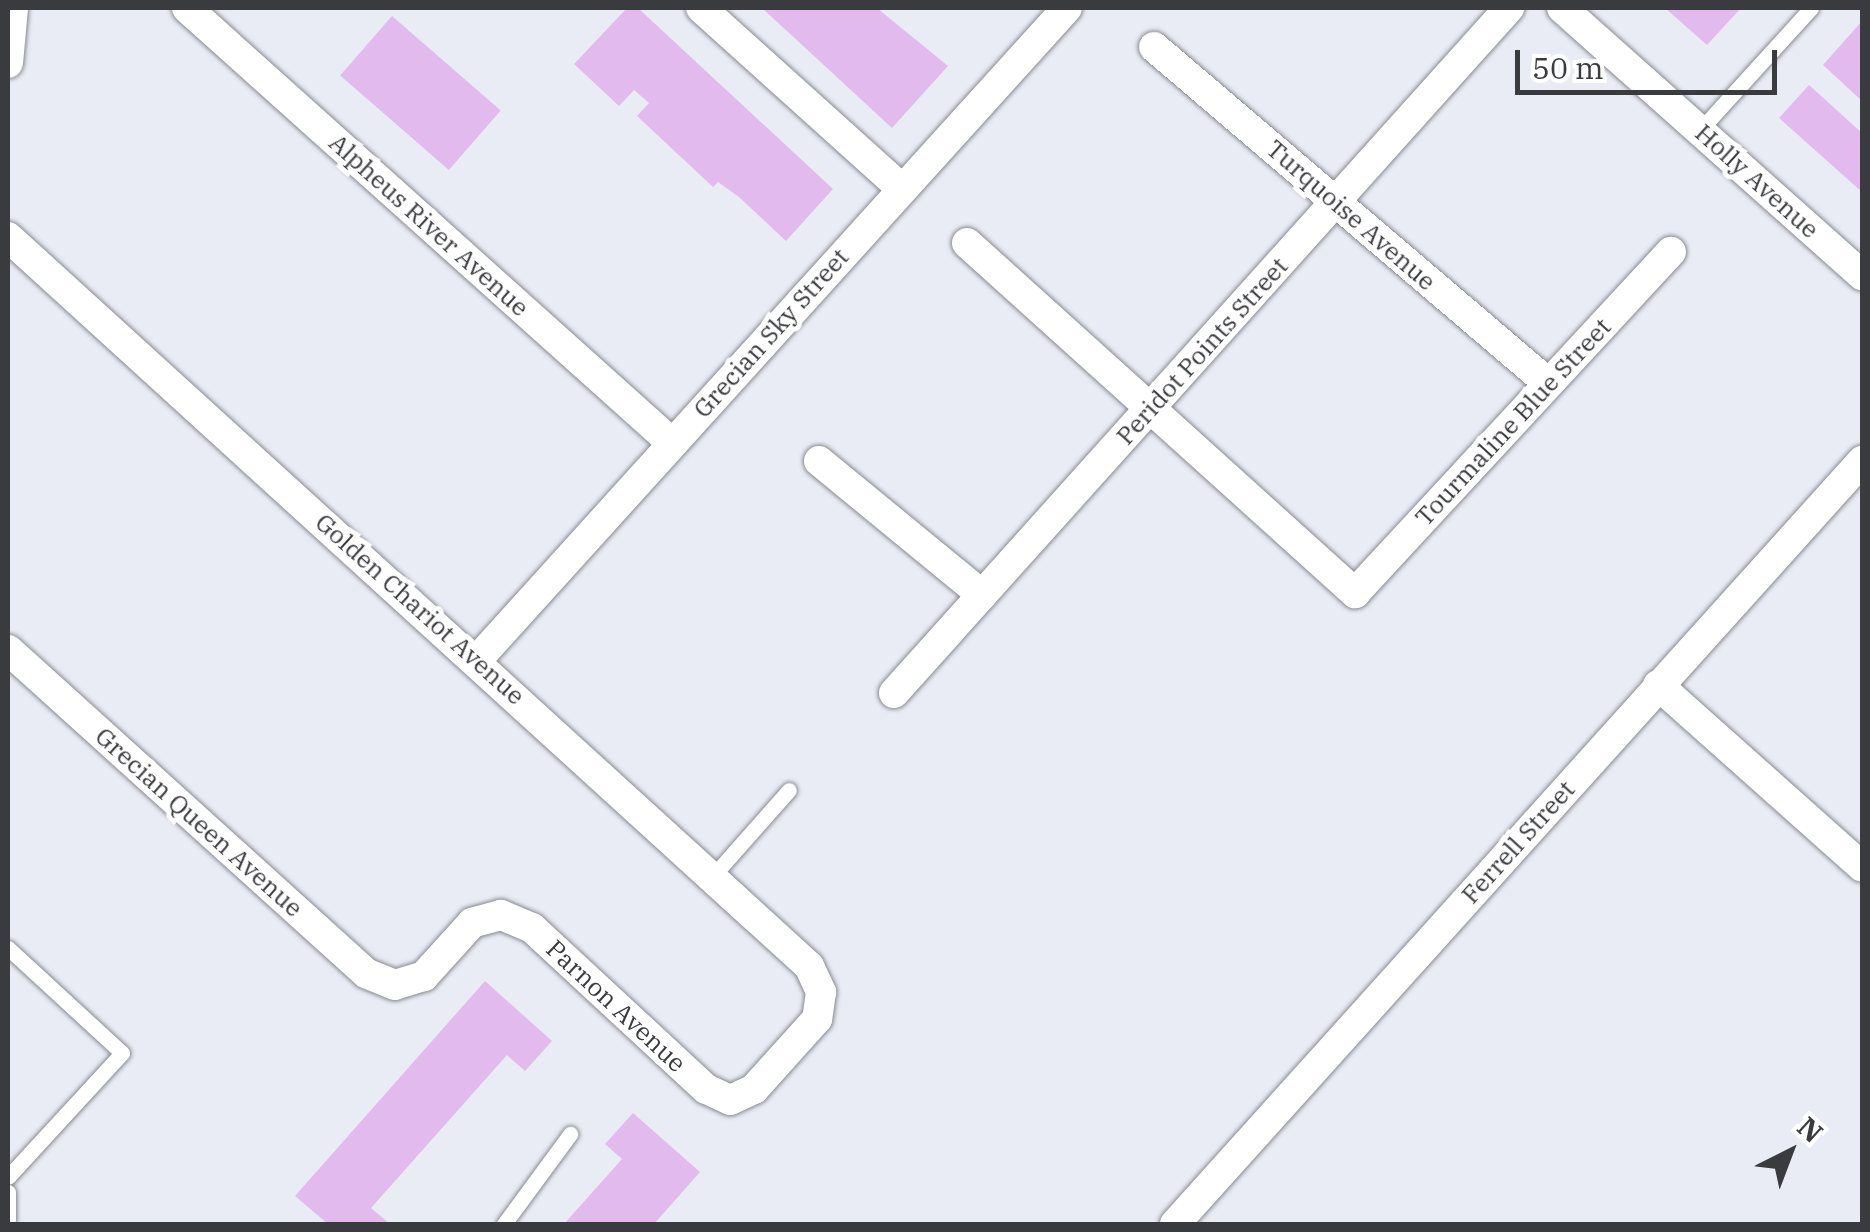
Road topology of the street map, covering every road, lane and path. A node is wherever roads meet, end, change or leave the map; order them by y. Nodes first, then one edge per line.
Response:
1 (13, 8) edge
2 (187, 8) edge
3 (701, 8) edge
4 (1067, 8) edge
5 (1510, 8) edge
6 (1562, 8) edge
7 (1811, 8) edge
8 (1154, 46) dead end
9 (8, 63) edge
10 (1700, 130) junction
11 (902, 189) junction
12 (1335, 202) junction
13 (8, 237) edge
14 (967, 243) dead end
15 (1671, 252) dead end
16 (1862, 275) edge
17 (1548, 384) junction
18 (1150, 408) junction
19 (672, 443) junction
20 (819, 461) dead end
21 (1862, 462) edge
22 (982, 595) junction
23 (8, 650) edge
24 (477, 660) junction
25 (1658, 684) junction
26 (894, 694) dead end
27 (790, 790) dead end
28 (1862, 866) edge
29 (712, 876) junction
30 (501, 914) joint
31 (8, 948) edge
32 (730, 1100) joint
33 (570, 1134) dead end
34 (8, 1178) edge
35 (8, 1192) edge
36 (8, 1220) edge
37 (504, 1224) edge
38 (1176, 1224) edge

1 - 9 street
2 - 19 street, Alpheus River Avenue
3 - 11 street
4 - 11 street, Grecian Sky Street
5 - 12 street, Peridot Points Street
6 - 10 street, Holly Avenue
7 - 10 lane
8 - 12 street, Turquoise Avenue
10 - 16 street, Holly Avenue
11 - 19 street, Grecian Sky Street
12 - 17 street, Turquoise Avenue
12 - 18 street, Peridot Points Street
13 - 24 street, Golden Chariot Avenue
14 - 18 street
15 - 17 street, Tourmaline Blue Street
17 - 18 street, Tourmaline Blue Street
18 - 22 street, Peridot Points Street
19 - 24 street, Grecian Sky Street
20 - 22 street
21 - 25 street, Ferrell Street
22 - 26 street, Peridot Points Street
23 - 30 street, Grecian Queen Avenue
24 - 29 street, Golden Chariot Avenue
25 - 28 street
25 - 38 street, Ferrell Street
27 - 29 lane
29 - 32 street, Golden Chariot Avenue
30 - 32 street, Parnon Avenue
31 - 34 lane
33 - 37 lane
35 - 36 lane

